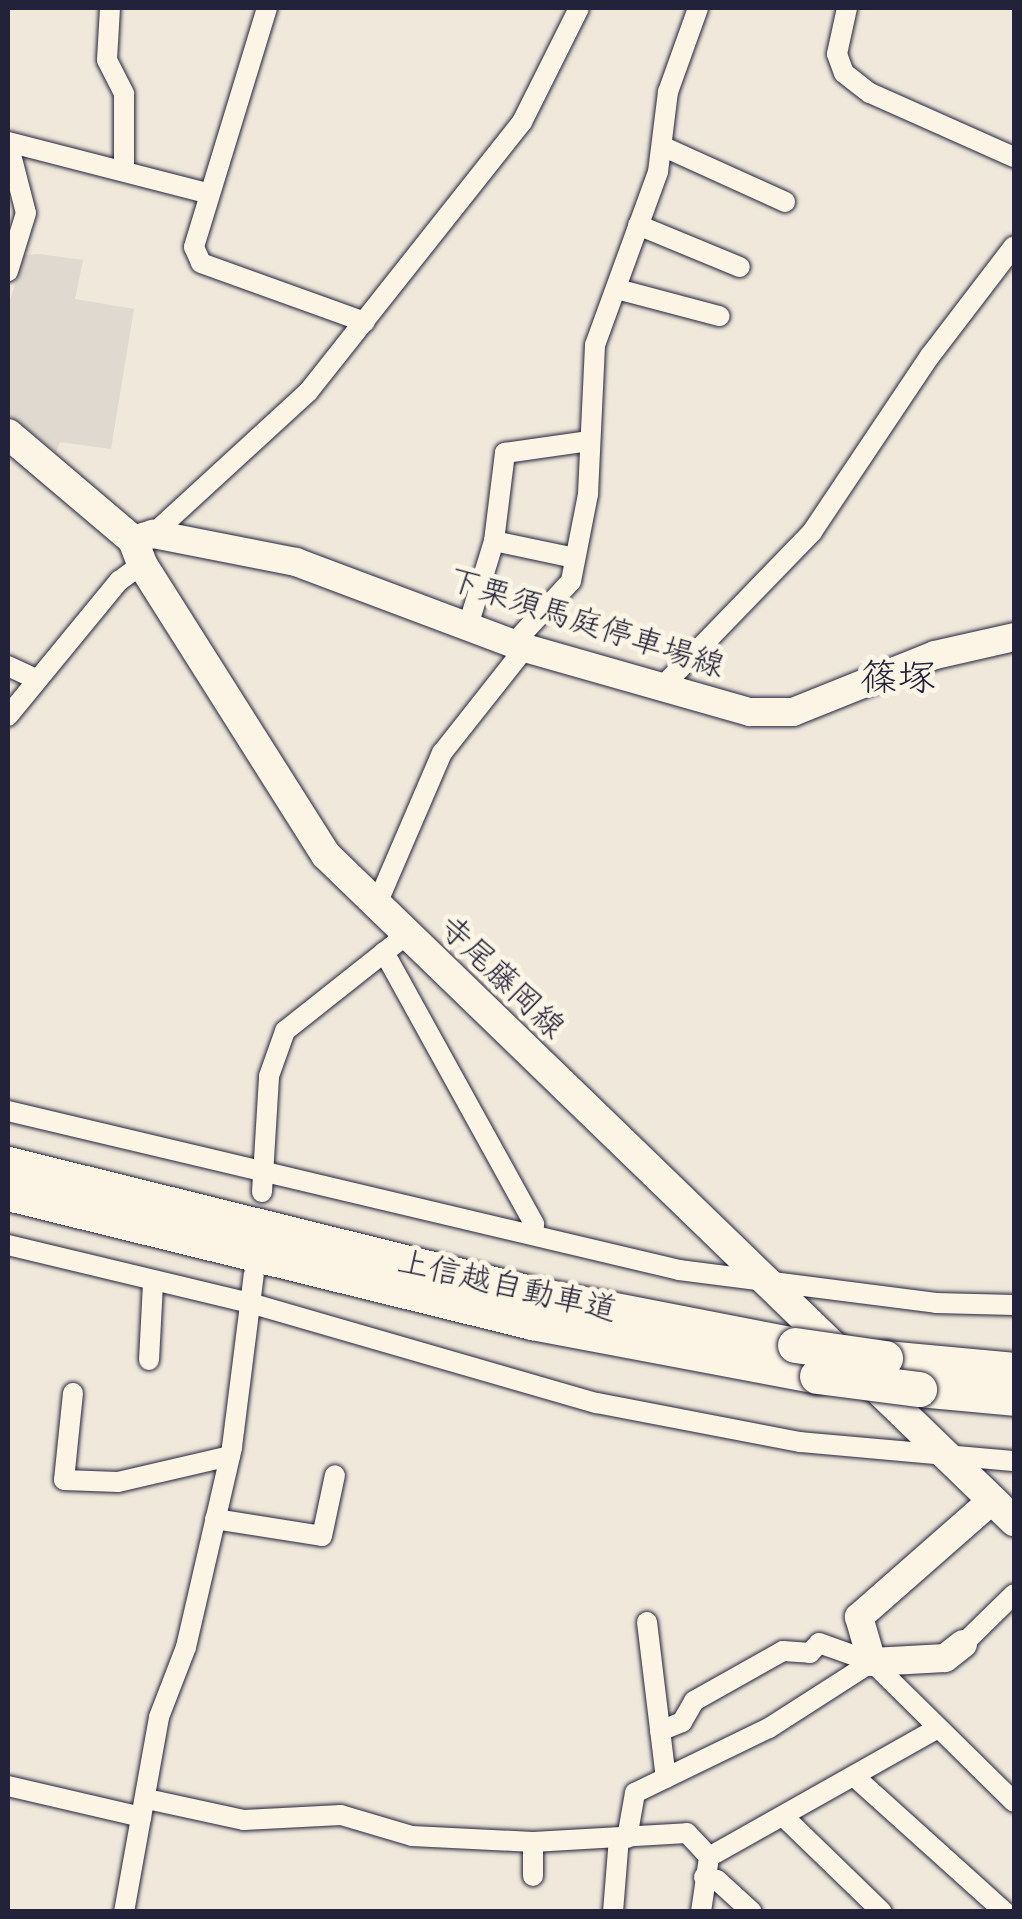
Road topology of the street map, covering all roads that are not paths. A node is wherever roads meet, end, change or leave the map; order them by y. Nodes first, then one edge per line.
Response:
1 (110, 8) edge
2 (267, 8) edge
3 (578, 8) edge
4 (698, 8) edge
5 (846, 8) edge
6 (8, 142) edge
7 (664, 146) junction
8 (1014, 157) edge
9 (124, 171) junction
10 (207, 193) junction
11 (785, 202) dead end
12 (638, 225) junction
13 (1014, 246) edge
14 (740, 267) dead end
15 (8, 271) edge
16 (618, 289) junction
17 (719, 316) dead end
18 (364, 322) junction
19 (8, 434) edge
20 (589, 441) junction
21 (494, 540) junction
22 (142, 546) junction
23 (576, 558) junction
24 (468, 626) junction
25 (1014, 637) edge
26 (519, 646) junction
27 (8, 666) edge
28 (36, 679) junction
29 (660, 689) junction
30 (8, 716) edge
31 (376, 906) junction
32 (395, 944) junction
33 (8, 1111) edge
34 (8, 1164) edge
35 (262, 1182) junction
36 (8, 1192) edge
37 (532, 1235) junction
38 (8, 1244) edge
39 (254, 1274) dead end
40 (153, 1282) junction
41 (770, 1284) junction
42 (253, 1304) junction
43 (1014, 1306) edge
44 (149, 1360) dead end
45 (1014, 1370) edge
46 (73, 1393) dead end
47 (1014, 1398) edge
48 (946, 1455) junction
49 (230, 1456) junction
50 (1014, 1461) edge
51 (335, 1475) dead end
52 (1003, 1510) edge
53 (215, 1519) junction
54 (1014, 1594) edge
55 (647, 1622) dead end
56 (962, 1644) joint
57 (872, 1662) junction
58 (936, 1728) junction
59 (660, 1731) junction
60 (666, 1778) junction
61 (856, 1778) junction
62 (8, 1786) edge
63 (1014, 1802) edge
64 (144, 1808) junction
65 (784, 1816) junction
66 (623, 1838) junction
67 (534, 1842) junction
68 (707, 1867) junction
69 (533, 1876) dead end
70 (124, 1912) edge
71 (614, 1912) edge
72 (700, 1912) edge
73 (752, 1912) edge
74 (882, 1912) edge
75 (1005, 1912) edge

1 - 9 street
2 - 10 street
3 - 18 street
4 - 7 street
5 - 8 street
6 - 9 street
6 - 15 street
7 - 11 street
7 - 12 street
9 - 10 street
10 - 18 street
12 - 14 street
12 - 16 street
13 - 29 street
16 - 17 street
16 - 20 street
18 - 22 street
19 - 22 main road, 寺尾藤岡線
20 - 21 street
20 - 23 street
21 - 23 street
21 - 24 street
22 - 24 main road, 下栗須馬庭停車場線
22 - 28 street
22 - 31 main road, 寺尾藤岡線
23 - 26 street
24 - 26 main road, 下栗須馬庭停車場線
25 - 29 main road, 下栗須馬庭停車場線
26 - 29 main road, 下栗須馬庭停車場線
26 - 31 street
27 - 28 street
28 - 30 street
31 - 32 main road, 寺尾藤岡線
32 - 35 street
32 - 37 street
32 - 41 main road, 寺尾藤岡線
33 - 35 street
34 - 45 highway, 上信越自動車道, bridge
35 - 37 street
36 - 47 highway, 上信越自動車道, bridge
37 - 41 street
38 - 40 street
39 - 42 street
40 - 42 street
40 - 44 street
41 - 43 street
41 - 48 main road, 寺尾藤岡線
42 - 48 street
42 - 49 street
46 - 49 street
48 - 50 street
48 - 52 main road, 寺尾藤岡線
49 - 53 street
51 - 53 street
52 - 57 main road
53 - 64 street
54 - 56 street
55 - 59 street
56 - 57 main road
57 - 58 street
57 - 59 street
57 - 60 street
58 - 61 street
58 - 63 street
59 - 60 street
60 - 66 street
61 - 65 street
61 - 75 street
62 - 64 street
64 - 67 street
64 - 70 street
65 - 68 street
65 - 74 street
66 - 67 street
66 - 68 street
66 - 71 street
67 - 69 street
68 - 72 street
68 - 73 street

